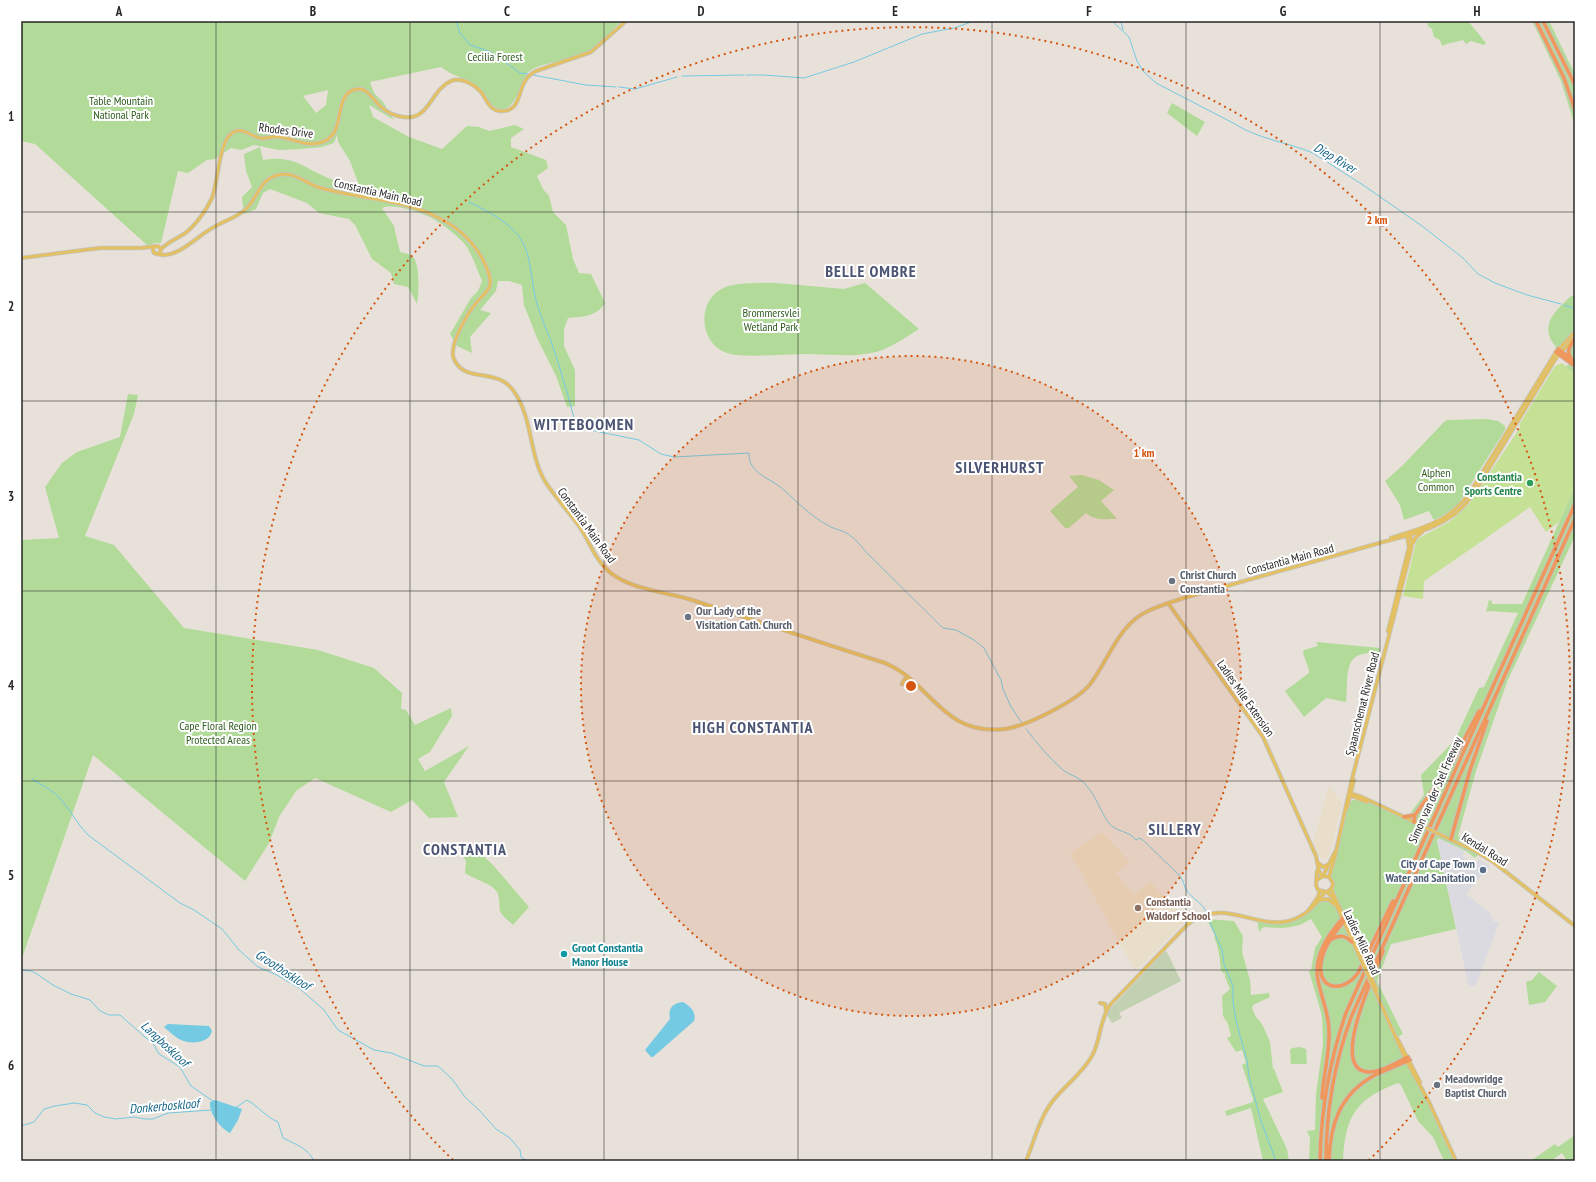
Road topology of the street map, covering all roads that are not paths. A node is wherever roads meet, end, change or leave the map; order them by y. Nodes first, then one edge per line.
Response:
1 (626, 21) edge
2 (1536, 21) edge
3 (1543, 21) edge
4 (1575, 85) edge
5 (1575, 110) edge
6 (154, 247) junction
7 (141, 248) junction
8 (161, 248) junction
9 (154, 252) junction
10 (173, 252) junction
11 (158, 254) junction
12 (21, 258) edge
13 (1575, 332) edge
14 (1575, 338) edge
15 (1558, 352) junction
16 (1574, 361) edge
17 (1575, 366) edge
18 (1575, 504) edge
19 (1575, 519) edge
20 (1428, 528) junction
21 (1408, 534) junction
22 (1398, 539) junction
23 (1382, 542) junction
24 (1410, 548) junction
25 (1168, 604) junction
26 (909, 678) junction
27 (1495, 680) junction
28 (1502, 683) junction
29 (902, 684) dead end
30 (1354, 774) junction
31 (1354, 779) junction
32 (1349, 794) junction
33 (1362, 799) junction
34 (1347, 808) junction
35 (1415, 815) junction
36 (1404, 817) junction
37 (1343, 821) junction
38 (1414, 822) junction
39 (1451, 839) junction
40 (1336, 851) junction
41 (1314, 853) junction
42 (1317, 862) junction
43 (1330, 864) junction
44 (1323, 876) junction
45 (1329, 877) junction
46 (1317, 880) junction
47 (1404, 883) junction
48 (1331, 890) junction
49 (1320, 891) junction
50 (1326, 892) junction
51 (1315, 905) junction
52 (1336, 907) junction
53 (1308, 911) junction
54 (1344, 920) junction
55 (1394, 922) junction
56 (1575, 926) edge
57 (1331, 941) junction
58 (1352, 942) junction
59 (1361, 958) junction
60 (1100, 1003) dead end
61 (1106, 1010) junction
62 (1407, 1059) junction
63 (1322, 1117) junction
64 (1026, 1161) edge
65 (1320, 1161) edge
66 (1328, 1161) edge
67 (1456, 1161) edge

1 - 8 main road, Rhodes Drive
2 - 5 highway
3 - 4 highway
6 - 7 main road
6 - 8 main road
6 - 9 main road
7 - 9 main road
7 - 12 main road
8 - 10 main road
8 - 11 main road
9 - 11 main road
10 - 11 main road, Constantia Main Road
10 - 26 main road, Constantia Main Road
13 - 15 main road, Constantia Main Road
14 - 15 main road, Constantia Main Road
14 - 16 highway
15 - 16 highway
15 - 17 highway
15 - 20 main road, Constantia Main Road
15 - 21 main road, Constantia Main Road
18 - 27 highway, Simon van der Stel Freeway
19 - 28 highway, Simon van der Stel Freeway
20 - 21 main road, Constantia Main Road
20 - 24 main road
21 - 22 main road, Constantia Main Road
21 - 23 main road, Constantia Main Road
21 - 24 main road, Spaanschemat River Road
22 - 23 main road, Constantia Main Road
22 - 24 main road
23 - 25 main road, Constantia Main Road
24 - 30 main road, Spaanschemat River Road
25 - 26 main road, Constantia Main Road
25 - 41 main road, Ladies Mile Extension
26 - 29 main road
27 - 35 highway
27 - 47 highway, Simon van der Stel Freeway
28 - 39 highway
28 - 55 highway, Simon van der Stel Freeway
30 - 31 main road, Spaanschemat River Road
30 - 32 main road, Spaanschemat River Road
31 - 32 main road, Spaanschemat River Road
31 - 33 main road
32 - 33 main road, Kendal Road
32 - 34 main road, Spaanschemat River Road
32 - 37 main road, Spaanschemat River Road
33 - 34 main road
33 - 36 main road, Kendal Road
34 - 37 main road, Spaanschemat River Road
35 - 36 highway
35 - 38 highway
36 - 38 main road, Kendal Road
37 - 40 main road, Spaanschemat River Road
38 - 39 main road, Kendal Road, bridge
39 - 56 main road, Kendal Road
40 - 43 main road, Spaanschemat River Road
40 - 45 main road, Spaanschemat River Road
41 - 42 main road, Ladies Mile Extension
41 - 46 main road, Ladies Mile Extension
42 - 43 main road
42 - 44 main road, Ladies Mile Extension
43 - 44 main road, Spaanschemat River Road
44 - 45 main road
44 - 46 main road
45 - 48 main road
46 - 49 main road
47 - 57 highway
47 - 63 highway, Simon van der Stel Freeway
48 - 50 main road
48 - 54 main road, Ladies Mile Road
49 - 50 main road
49 - 53 main road
50 - 51 main road
50 - 52 main road, Ladies Mile Road
51 - 52 main road
51 - 53 main road
52 - 54 main road, Ladies Mile Road
53 - 61 main road
54 - 57 highway
54 - 58 main road, Ladies Mile Road
54 - 59 main road, Ladies Mile Road
54 - 63 highway
55 - 62 highway
55 - 66 highway, Simon van der Stel Freeway
57 - 58 highway
58 - 59 main road, Ladies Mile Road
59 - 62 main road, Ladies Mile Road, bridge
60 - 61 main road
61 - 64 main road
62 - 66 highway
62 - 67 main road, Ladies Mile Road
63 - 65 highway, Simon van der Stel Freeway

